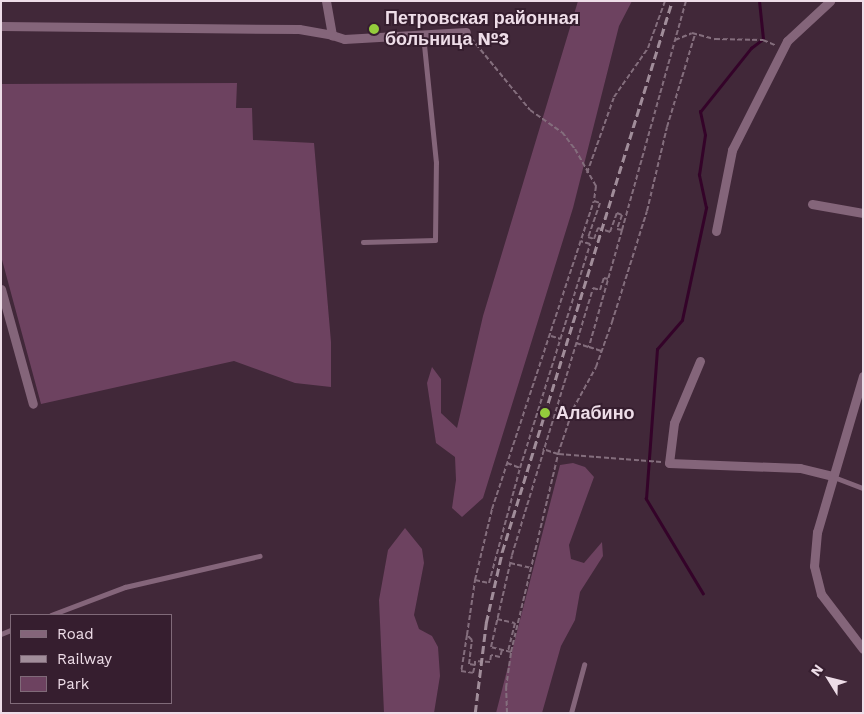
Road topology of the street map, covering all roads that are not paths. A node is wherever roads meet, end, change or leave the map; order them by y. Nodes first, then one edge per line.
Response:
1 (326, 1) edge
2 (830, 1) edge
3 (1, 26) edge
4 (466, 32) road end
5 (424, 34) junction
6 (332, 35) junction
7 (812, 204) dead end
8 (863, 213) edge
9 (716, 231) dead end
10 (363, 242) dead end
11 (1, 289) edge
12 (700, 361) dead end
13 (863, 376) edge
14 (33, 404) dead end
15 (832, 476) junction
16 (863, 488) edge
17 (259, 556) dead end
18 (54, 614) edge
19 (863, 650) edge
20 (584, 665) dead end
21 (571, 713) edge

1 - 6 street
2 - 9 street
3 - 6 street
4 - 5 street
5 - 6 street
5 - 10 lane
7 - 8 street
11 - 14 street
12 - 15 street
13 - 15 street
15 - 16 lane
15 - 19 street
17 - 18 lane
20 - 21 lane

